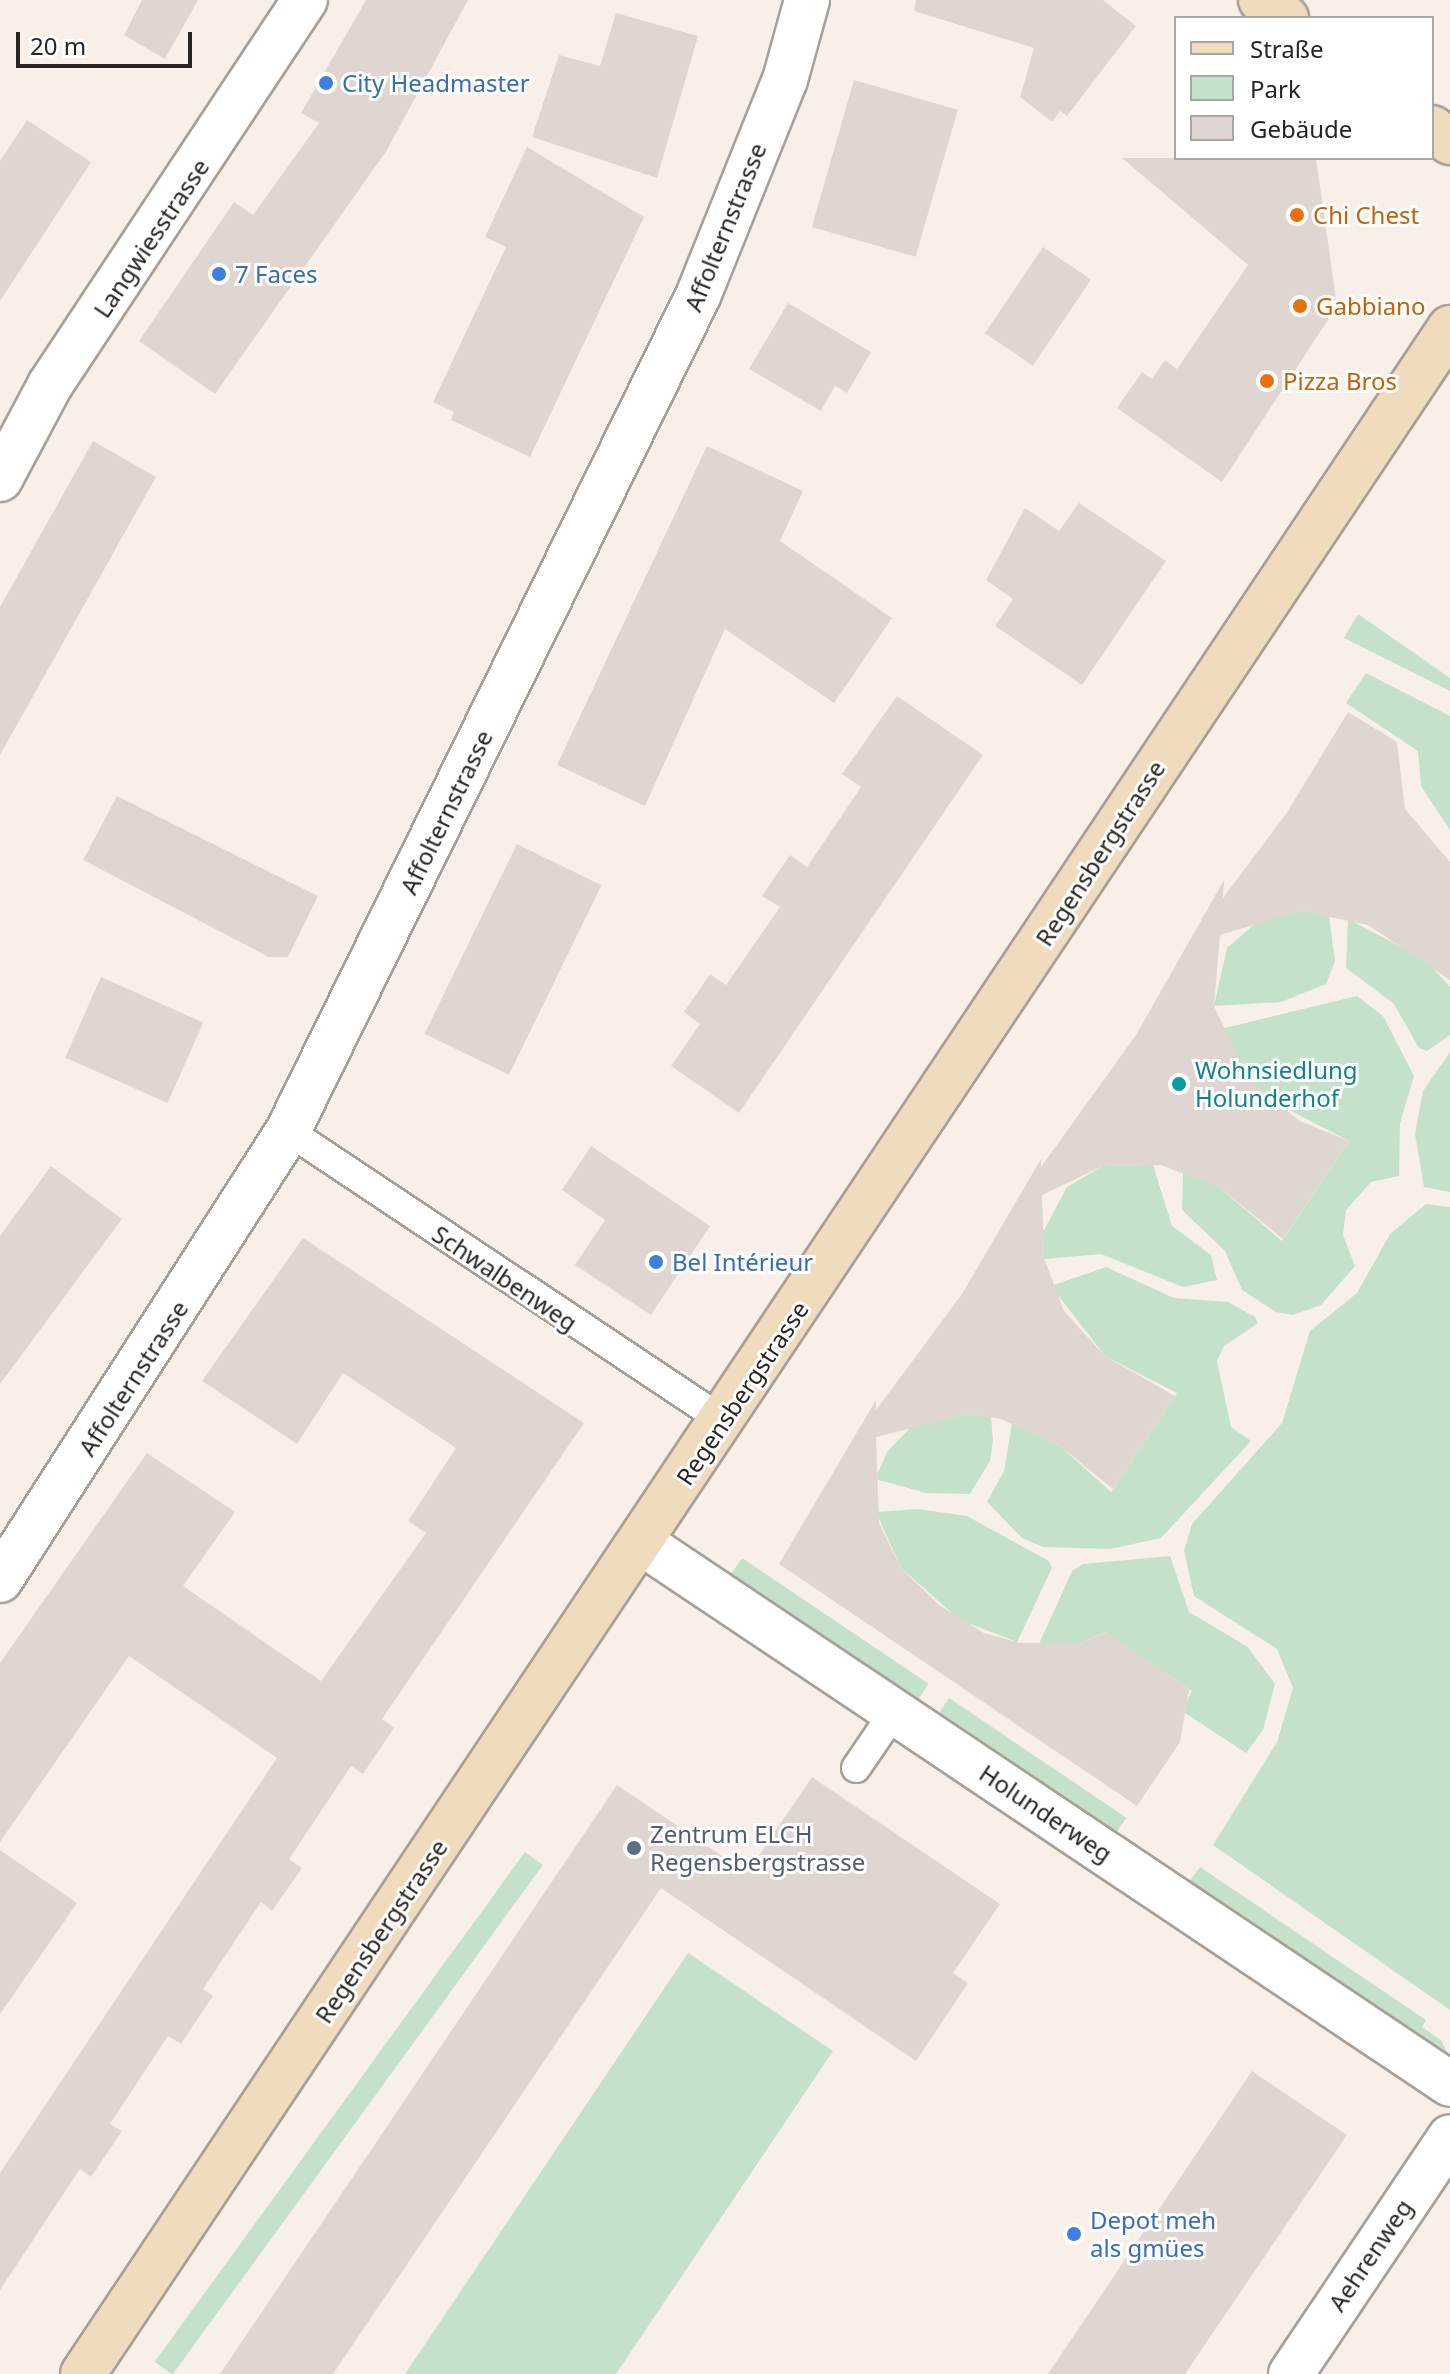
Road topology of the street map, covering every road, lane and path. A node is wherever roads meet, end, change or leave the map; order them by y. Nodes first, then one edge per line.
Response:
1 (305, 0) edge
2 (1261, 0) edge
3 (1283, 16) edge
4 (802, 19) edge
5 (1434, 130) edge
6 (1450, 142) edge
7 (1450, 328) edge
8 (0, 479) edge
9 (288, 1131) junction
10 (724, 1421) junction
11 (642, 1543) junction
12 (4, 1565) edge
13 (894, 1712) junction
14 (856, 1768) dead end
15 (1450, 2084) edge
16 (1450, 2137) edge
17 (83, 2374) edge
18 (1291, 2374) edge

1 - 8 street, Langwiesstrasse
2 - 3 street
4 - 9 street, Affolternstrasse
5 - 6 street
7 - 10 street, Regensbergstrasse
9 - 10 lane, Schwalbenweg
9 - 12 street, Affolternstrasse
10 - 11 street, Regensbergstrasse
11 - 13 street, Holunderweg
11 - 17 street, Regensbergstrasse
13 - 14 lane
13 - 15 street, Holunderweg
16 - 18 street, Aehrenweg

